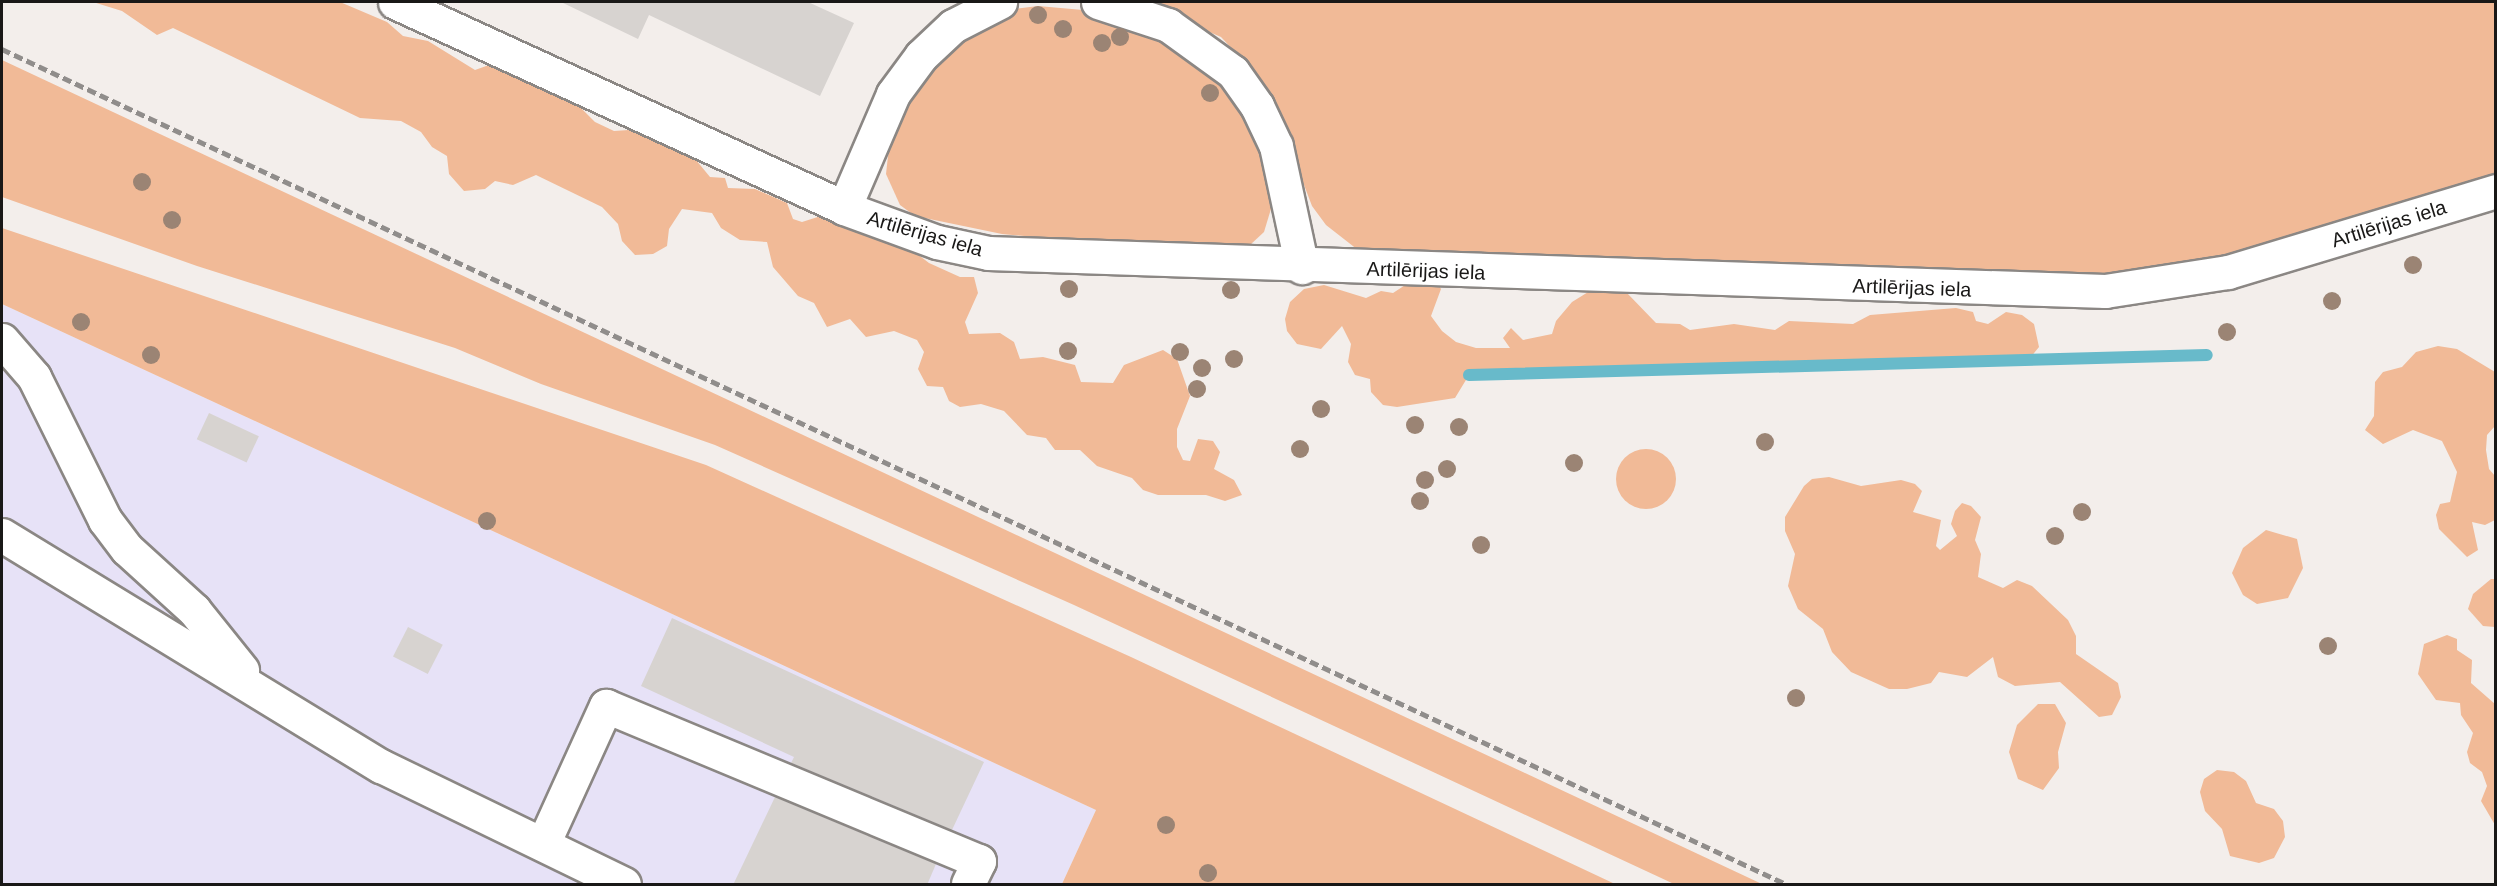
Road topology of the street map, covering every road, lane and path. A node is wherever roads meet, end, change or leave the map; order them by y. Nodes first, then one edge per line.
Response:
1 (395, 2) edge
2 (1000, 2) edge
3 (1098, 2) edge
4 (2496, 191) edge
5 (844, 208) junction
6 (1302, 267) junction
7 (2, 340) edge
8 (2, 535) edge
9 (256, 688) junction
10 (543, 844) junction
11 (624, 885) edge
12 (968, 885) edge

1 - 5 street, Artilērijas iela
2 - 5 street
3 - 6 street
4 - 6 street, Artilērijas iela
5 - 6 street, Artilērijas iela
7 - 9 street
8 - 9 street
9 - 10 street
10 - 11 street
10 - 12 street

